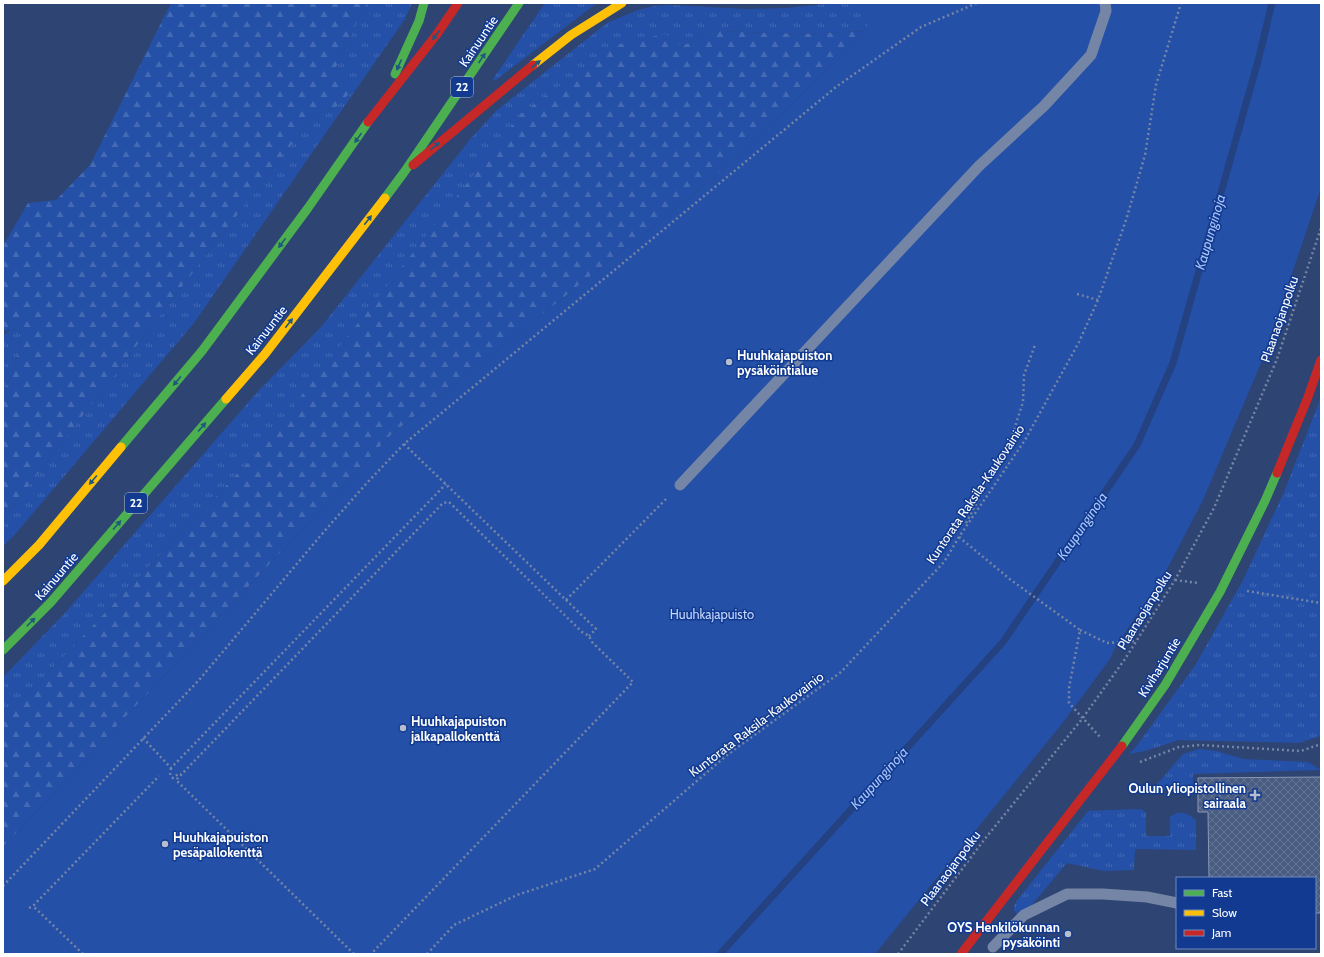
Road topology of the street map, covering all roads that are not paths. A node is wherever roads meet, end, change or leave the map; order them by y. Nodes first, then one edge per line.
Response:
1 (424, 3) edge
2 (458, 3) edge
3 (520, 3) edge
4 (622, 3) edge
5 (1105, 3) edge
6 (380, 106) junction
7 (406, 171) junction
8 (1321, 360) edge
9 (680, 485) road end
10 (3, 581) edge
11 (3, 650) edge
12 (1176, 903) edge
13 (983, 927) junction
14 (994, 950) edge
15 (961, 954) edge

1 -> 6 main road
2 -> 6 main road
7 -> 3 main road, Kainuuntie / 22
7 -> 4 main road
5 - 9 lane
6 -> 10 main road
11 -> 7 main road, Kainuuntie / 22
8 - 13 main road, Kiviharjuntie
12 - 14 lane
13 - 14 lane
13 - 15 main road, Kiviharjuntie

